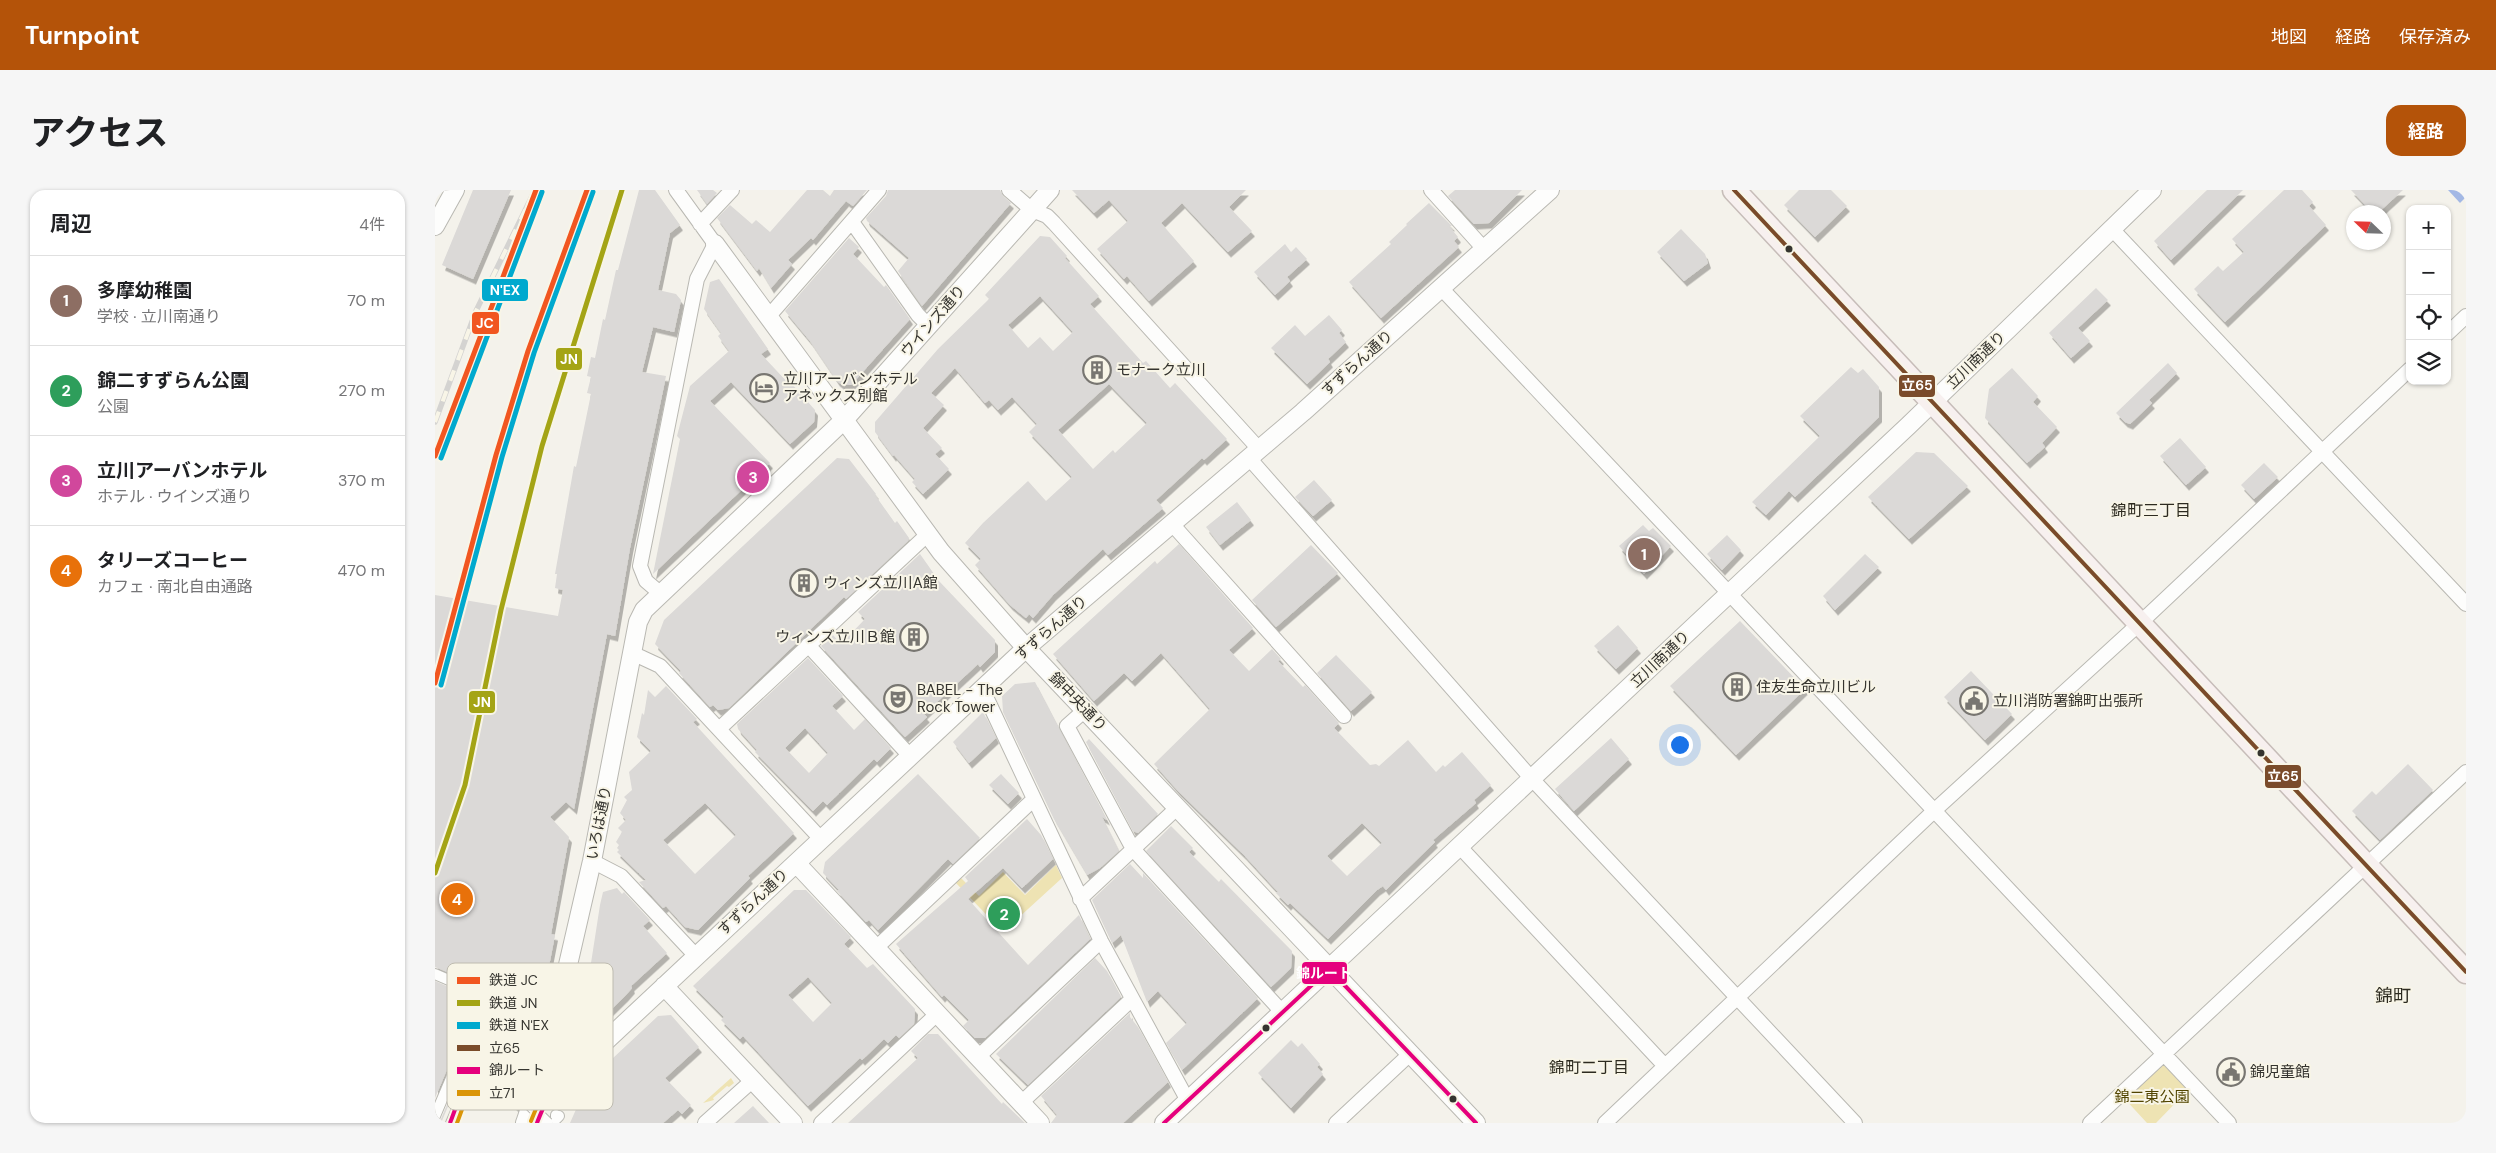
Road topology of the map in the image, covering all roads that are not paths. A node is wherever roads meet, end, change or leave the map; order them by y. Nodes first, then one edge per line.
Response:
1 (455, 190) edge
2 (676, 190) edge
3 (732, 190) edge
4 (879, 190) edge
5 (1009, 190) edge
6 (1050, 190) edge
7 (1431, 190) edge
8 (1549, 190) edge
9 (1733, 190) edge
10 (2152, 190) edge
11 (1032, 210) junction
12 (437, 219) edge
13 (852, 222) junction
14 (700, 224) junction
15 (2111, 228) junction
16 (715, 244) junction
17 (1485, 250) junction
18 (1441, 288) junction
19 (769, 316) junction
20 (2466, 316) edge
21 (929, 326) junction
22 (2451, 330) edge
23 (2406, 374) edge
24 (1933, 402) junction
25 (845, 420) junction
26 (2322, 452) junction
27 (1254, 454) junction
28 (1172, 524) junction
29 (928, 534) junction
30 (660, 594) junction
31 (1729, 594) junction
32 (2466, 604) edge
33 (2140, 623) junction
34 (808, 645) junction
35 (1026, 648) junction
36 (632, 653) junction
37 (981, 690) junction
38 (1085, 710) junction
39 (1344, 716) dead end
40 (719, 729) junction
41 (911, 756) junction
42 (2466, 772) edge
43 (1532, 779) junction
44 (1033, 799) junction
45 (1178, 807) junction
46 (1935, 810) junction
47 (821, 839) junction
48 (1460, 847) junction
49 (1133, 849) junction
50 (592, 861) junction
51 (796, 863) junction
52 (2366, 865) junction
53 (1080, 899) junction
54 (1101, 941) junction
55 (876, 948) junction
56 (696, 956) junction
57 (568, 963) edge
58 (1329, 969) junction
59 (2466, 972) edge
60 (435, 974) edge
61 (447, 980) edge
62 (664, 986) junction
63 (1131, 999) junction
64 (1737, 999) junction
65 (1283, 1013) junction
66 (937, 1014) junction
67 (613, 1035) edge
68 (1410, 1054) junction
69 (2163, 1054) junction
70 (978, 1057) junction
71 (1665, 1066) junction
72 (447, 1079) edge
73 (753, 1080) junction
74 (1188, 1101) junction
75 (1021, 1103) junction
76 (530, 1110) edge
77 (542, 1110) edge
78 (544, 1110) edge
79 (435, 1116) edge
80 (555, 1119) edge
81 (1471, 1121) edge
82 (525, 1123) edge
83 (537, 1123) edge
84 (705, 1123) edge
85 (793, 1123) edge
86 (821, 1123) edge
87 (1040, 1123) edge
88 (1164, 1123) edge
89 (1336, 1123) edge
90 (1605, 1123) edge
91 (1855, 1123) edge
92 (2090, 1123) edge
93 (2229, 1123) edge

1 - 12 street
2 - 14 street
3 - 14 street
4 - 13 street
5 - 11 street
6 - 11 street, ウインズ通り
7 - 17 street
8 - 17 street, すずらん通り
9 - 24 main road
10 - 15 street, 立川南通り
11 - 21 street, ウインズ通り
11 - 27 street
13 - 19 street
13 - 21 street
14 - 16 street
15 - 24 street, 立川南通り
15 - 26 street
16 - 19 street, 錦中央通り
16 - 30 street
17 - 18 street, すずらん通り
18 - 27 street, すずらん通り
18 - 31 street
19 - 25 street, 錦中央通り
20 - 22 street
21 - 25 street, ウインズ通り
23 - 26 street
24 - 31 street, 立川南通り
24 - 33 main road
25 - 29 street, 錦中央通り
25 - 30 street, ウインズ通り
26 - 32 street
26 - 33 street
27 - 28 street, すずらん通り
27 - 43 street
28 - 35 street, すずらん通り
28 - 39 street
29 - 34 street
29 - 35 street, 錦中央通り
30 - 36 street, いろは通り
31 - 43 street, 立川南通り
31 - 46 street
33 - 46 street
33 - 52 main road
34 - 40 street
34 - 41 street
35 - 37 street, すずらん通り
35 - 38 street, 錦中央通り
36 - 40 street
36 - 50 street, いろは通り
37 - 41 street, すずらん通り
37 - 44 street
38 - 45 street, 錦中央通り
38 - 49 street
40 - 47 street
41 - 47 street, すずらん通り
42 - 52 street
43 - 48 street, 立川南通り
43 - 64 street
44 - 53 street
44 - 55 street
45 - 49 street
45 - 58 street, 錦中央通り
46 - 64 street
46 - 69 street
47 - 51 street, すずらん通り
48 - 58 street, 立川南通り
48 - 71 street
49 - 53 street
49 - 65 street
50 - 56 street
50 - 57 street, いろは通り
51 - 55 street
51 - 56 street, すずらん通り
52 - 59 main road
52 - 69 street
53 - 54 street
54 - 63 street
54 - 70 street
55 - 66 street
56 - 62 street, すずらん通り
58 - 65 street, 立川南通り
58 - 68 street, 錦中央通り
60 - 61 street
62 - 67 street, すずらん通り
62 - 73 street
63 - 74 street
63 - 75 street
64 - 71 street
64 - 91 street
65 - 74 street, 立川南通り
66 - 70 street
66 - 86 street
68 - 81 street, 錦中央通り
68 - 89 street
69 - 92 street
69 - 93 street
70 - 75 street
71 - 90 street
72 - 79 street
73 - 84 street
73 - 85 street
74 - 88 street, 立川南通り
75 - 87 street
76 - 82 street
77 - 83 street
78 - 80 street, bridge

